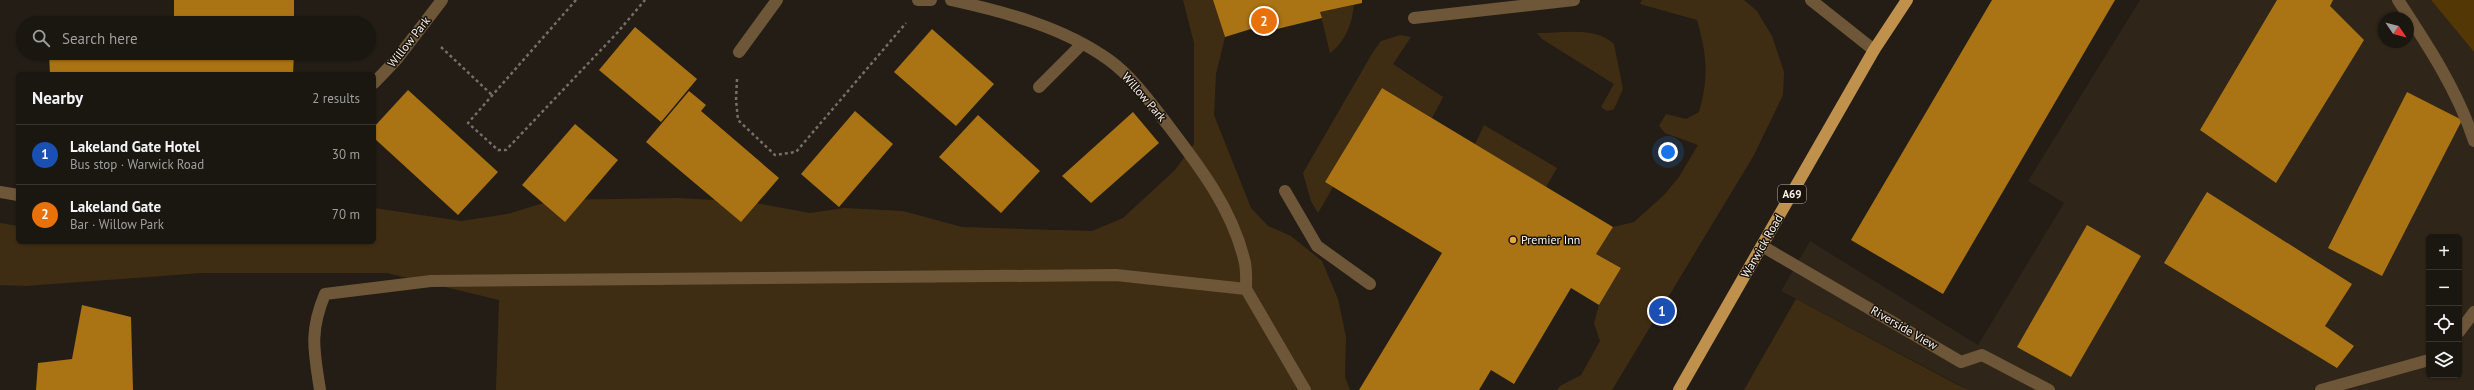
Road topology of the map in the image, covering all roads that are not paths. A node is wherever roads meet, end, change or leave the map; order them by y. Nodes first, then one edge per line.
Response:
1 (442, 0) edge
2 (777, 0) edge
3 (951, 0) edge
4 (1574, 0) edge
5 (1811, 0) edge
6 (1907, 0) edge
7 (2398, 0) edge
8 (1414, 18) dead end
9 (1082, 44) junction
10 (1874, 50) junction
11 (739, 52) road end
12 (376, 82) edge
13 (1039, 87) dead end
14 (2474, 141) edge
15 (1285, 191) dead end
16 (0, 192) edge
17 (16, 195) edge
18 (1762, 246) junction
19 (1370, 284) dead end
20 (1246, 289) junction
21 (2474, 312) edge
22 (2462, 328) edge
23 (2426, 361) edge
24 (320, 390) edge
25 (1305, 390) edge
26 (1679, 390) edge
27 (2049, 390) edge
28 (2321, 390) edge

1 - 12 street, Willow Park
2 - 11 street
3 - 9 street, Willow Park
4 - 8 street
5 - 10 street
6 - 10 main road, Warwick Road / A69
7 - 14 street
9 - 13 street
9 - 20 street, Willow Park
10 - 18 main road, Warwick Road / A69
15 - 19 street
16 - 17 street
18 - 26 main road, Warwick Road / A69
18 - 27 street, Riverside View
20 - 24 street
20 - 25 street
21 - 22 street
23 - 28 street

